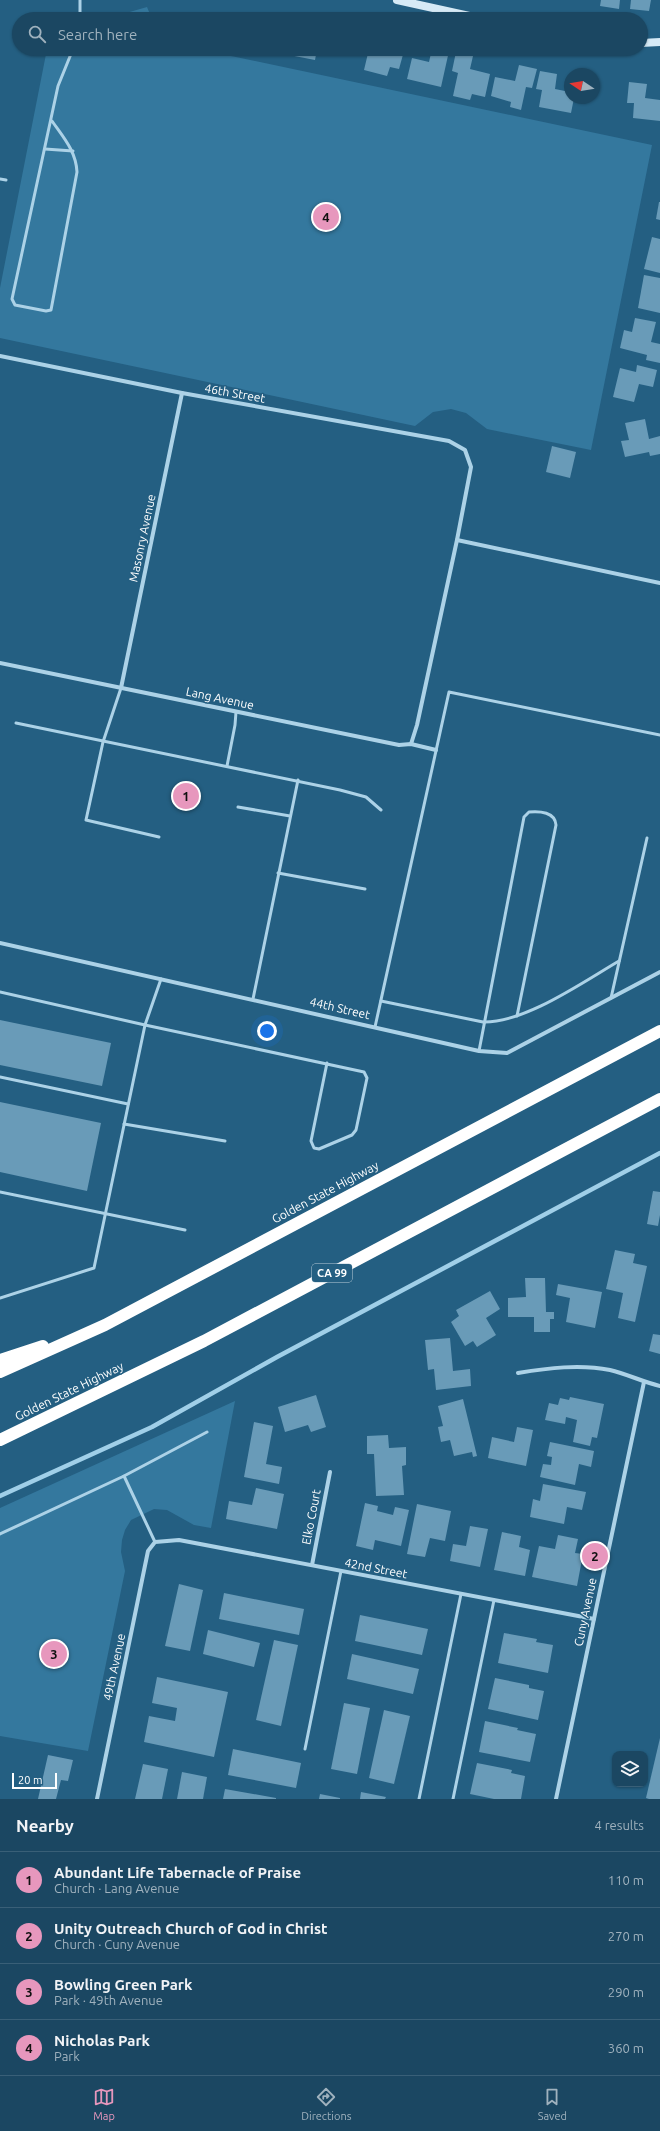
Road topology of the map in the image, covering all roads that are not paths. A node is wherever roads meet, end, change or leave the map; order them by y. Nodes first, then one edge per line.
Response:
1 (80, 0) edge
2 (397, 0) edge
3 (80, 12) edge
4 (451, 12) edge
5 (648, 42) edge
6 (660, 42) edge
7 (70, 56) edge
8 (52, 121) junction
9 (45, 149) junction
10 (73, 152) junction
11 (0, 179) edge
12 (6, 180) dead end
13 (0, 356) edge
14 (182, 393) junction
15 (457, 540) junction
16 (660, 583) edge
17 (0, 663) edge
18 (120, 688) junction
19 (236, 712) junction
20 (16, 723) dead end
21 (660, 735) edge
22 (103, 742) junction
23 (411, 744) junction
24 (436, 750) junction
25 (227, 766) junction
26 (298, 780) junction
27 (238, 807) dead end
28 (381, 810) dead end
29 (290, 816) junction
30 (158, 837) dead end
31 (646, 838) dead end
32 (278, 873) junction
33 (365, 889) dead end
34 (0, 943) edge
35 (619, 961) junction
36 (660, 972) edge
37 (161, 979) junction
38 (0, 992) edge
39 (611, 998) junction
40 (253, 999) junction
41 (381, 1001) junction
42 (517, 1016) junction
43 (483, 1022) junction
44 (145, 1025) junction
45 (375, 1027) junction
46 (660, 1031) edge
47 (479, 1051) junction
48 (327, 1063) junction
49 (0, 1077) edge
50 (660, 1099) edge
51 (128, 1104) junction
52 (124, 1124) junction
53 (225, 1142) dead end
54 (0, 1192) edge
55 (106, 1213) junction
56 (185, 1230) dead end
57 (0, 1298) edge
58 (105, 1325) junction
59 (0, 1360) edge
60 (0, 1372) edge
61 (518, 1373) dead end
62 (644, 1382) junction
63 (660, 1386) edge
64 (207, 1432) dead end
65 (0, 1440) edge
66 (330, 1472) dead end
67 (124, 1476) junction
68 (0, 1534) edge
69 (155, 1542) junction
70 (312, 1565) junction
71 (341, 1571) junction
72 (460, 1594) junction
73 (494, 1600) junction
74 (594, 1619) junction
75 (305, 1749) dead end
76 (97, 1799) edge
77 (419, 1799) edge
78 (453, 1799) edge
79 (556, 1799) edge

1 - 3 lane
2 - 4 street
5 - 6 street
7 - 8 lane
8 - 9 lane
8 - 10 lane
9 - 10 lane
9 - 10 lane
11 - 12 lane
13 - 14 street, 46th Street
14 - 15 street, 46th Street
14 - 18 street, Masonry Avenue
15 - 16 street
15 - 23 street
17 - 18 street, Lang Avenue
18 - 19 street, Lang Avenue
18 - 22 lane
19 - 23 street, Lang Avenue
19 - 25 lane
20 - 22 lane
21 - 24 lane
22 - 25 lane
22 - 30 lane
23 - 24 street, Lang Avenue
24 - 41 lane
25 - 26 lane
26 - 28 lane
26 - 29 lane
27 - 29 lane
29 - 32 lane
31 - 35 lane
32 - 33 lane
32 - 40 lane
34 - 37 street, 44th Street
35 - 39 lane
35 - 42 lane
36 - 39 street, 44th Street
37 - 40 street, 44th Street
37 - 44 lane
38 - 44 lane
39 - 47 street, 44th Street
40 - 45 street, 44th Street
41 - 43 lane
41 - 45 lane
42 - 43 lane
42 - 43 lane
43 - 47 lane
44 - 48 lane
44 - 51 lane
45 - 47 street, 44th Street
46 - 58 highway, Golden State Highway
48 - 48 lane
49 - 51 lane
50 - 65 highway, Golden State Highway / CA 99
51 - 52 lane
52 - 53 lane
52 - 55 lane
54 - 55 lane
55 - 56 lane
55 - 57 lane
58 - 59 highway
58 - 60 highway, Golden State Highway
61 - 62 street
62 - 63 street
62 - 74 street, Cuny Avenue
64 - 67 lane
66 - 70 street, Elko Court
67 - 68 lane
67 - 69 lane
69 - 70 street, 42nd Street
69 - 76 street, 49th Avenue
70 - 71 street, 42nd Street
71 - 72 street, 42nd Street
71 - 75 lane
72 - 73 street, 42nd Street
72 - 77 lane
73 - 74 street, 42nd Street
73 - 78 lane
74 - 79 street, Cuny Avenue

